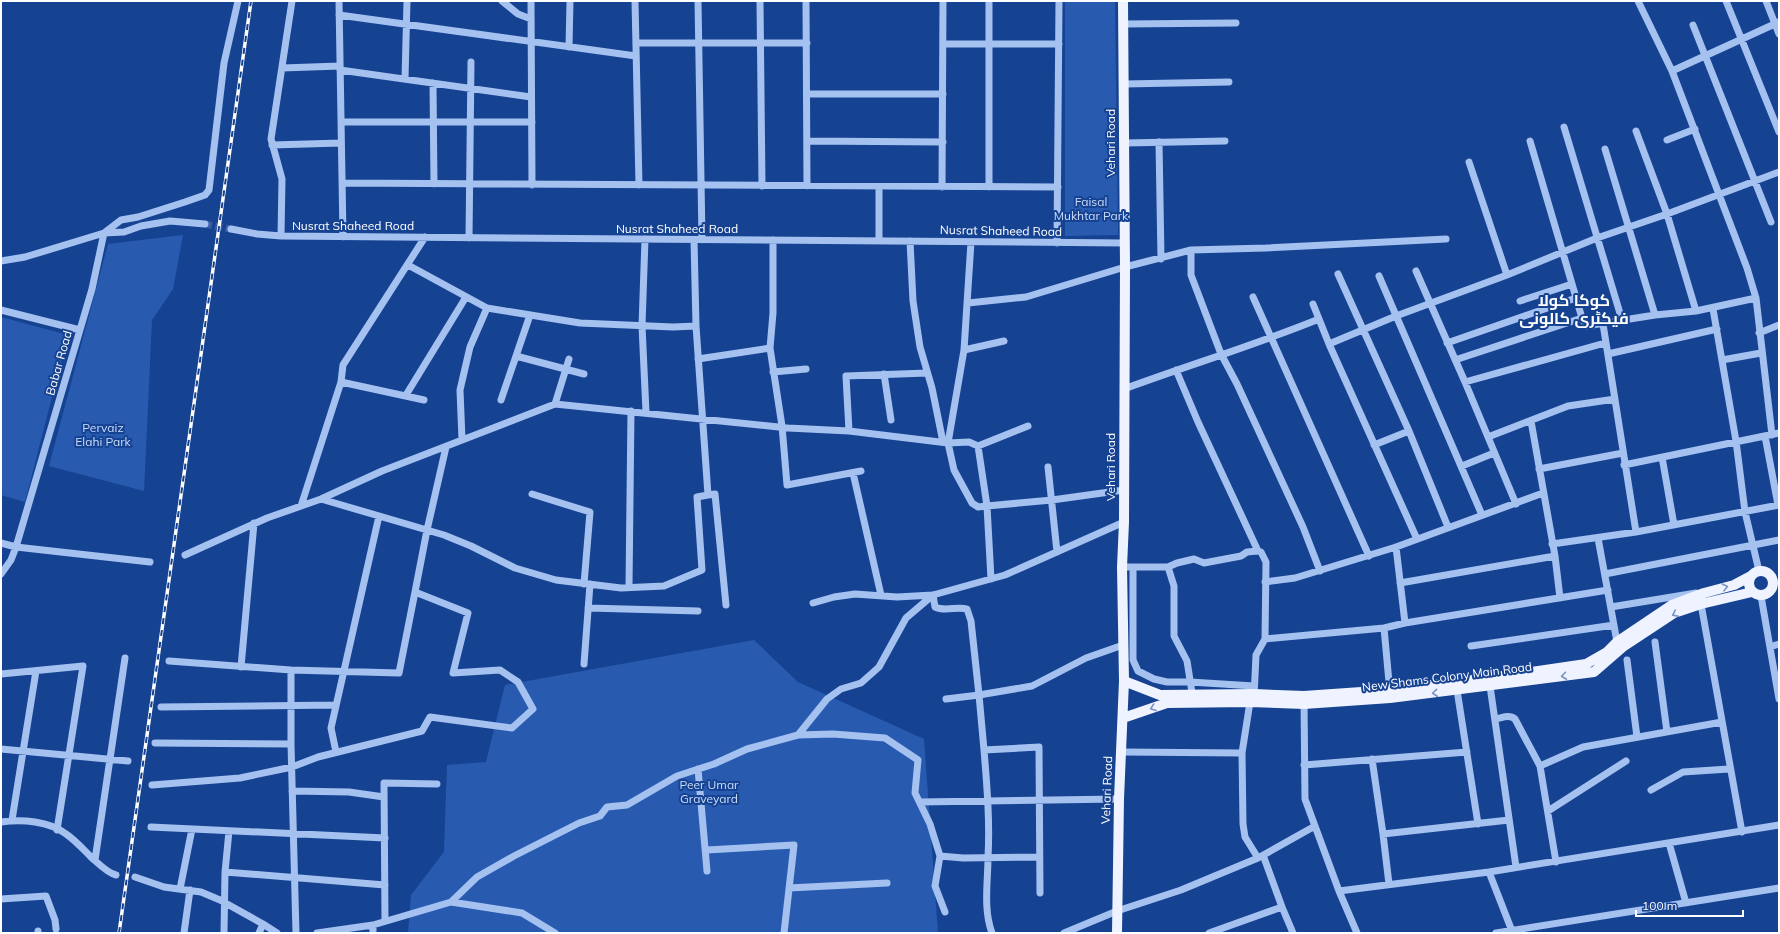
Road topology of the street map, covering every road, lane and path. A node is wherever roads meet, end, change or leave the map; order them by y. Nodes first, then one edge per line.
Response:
1 (238, 1) edge
2 (292, 1) edge
3 (339, 1) edge
4 (407, 1) edge
5 (502, 1) edge
6 (531, 1) edge
7 (570, 1) edge
8 (635, 1) edge
9 (698, 1) edge
10 (760, 1) edge
11 (806, 1) edge
12 (943, 1) edge
13 (989, 1) edge
14 (1059, 1) edge
15 (1123, 1) edge
16 (1638, 1) edge
17 (1726, 1) edge
18 (1766, 1) edge
19 (339, 15) junction
20 (531, 20) junction
21 (1236, 23) dead end
22 (1777, 23) edge
23 (1123, 24) junction
24 (407, 25) junction
25 (1693, 25) dead end
26 (1779, 34) edge
27 (1742, 38) junction
28 (531, 42) junction
29 (636, 42) junction
30 (699, 43) junction
31 (761, 43) junction
32 (807, 43) junction
33 (943, 44) junction
34 (989, 44) junction
35 (1059, 44) junction
36 (569, 47) junction
37 (1706, 55) junction
38 (636, 56) junction
39 (471, 62) dead end
40 (282, 68) junction
41 (340, 68) junction
42 (1672, 71) junction
43 (406, 79) junction
44 (1229, 82) dead end
45 (433, 83) junction
46 (1124, 84) junction
47 (471, 88) junction
48 (807, 94) junction
49 (943, 94) junction
50 (531, 97) junction
51 (341, 122) junction
52 (433, 122) junction
53 (470, 122) junction
54 (532, 122) junction
55 (1564, 127) dead end
56 (1695, 129) junction
57 (1636, 130) dead end
58 (1779, 132) edge
59 (1668, 140) dead end
60 (807, 141) junction
61 (1225, 141) dead end
62 (1530, 141) dead end
63 (943, 142) junction
64 (1159, 142) junction
65 (341, 143) junction
66 (1125, 143) junction
67 (272, 145) junction
68 (1605, 149) dead end
69 (1469, 162) dead end
70 (1779, 172) edge
71 (1754, 180) junction
72 (342, 184) junction
73 (434, 184) junction
74 (470, 184) junction
75 (532, 185) junction
76 (639, 185) junction
77 (701, 186) junction
78 (762, 186) junction
79 (807, 186) junction
80 (879, 186) junction
81 (942, 187) junction
82 (989, 187) junction
83 (1058, 187) junction
84 (1719, 193) junction
85 (1667, 214) junction
86 (1771, 222) dead end
87 (205, 224) tunnel mouth
88 (1629, 226) junction
89 (231, 229) tunnel mouth
90 (104, 233) junction
91 (281, 236) junction
92 (343, 237) junction
93 (425, 237) junction
94 (469, 238) junction
95 (1597, 238) junction
96 (645, 239) junction
97 (1446, 239) dead end
98 (694, 240) junction
99 (702, 240) junction
100 (773, 240) junction
101 (879, 241) junction
102 (910, 241) junction
103 (971, 242) junction
104 (1057, 243) junction
105 (1124, 244) junction
106 (1190, 250) junction
107 (1563, 252) junction
108 (1161, 259) junction
109 (1, 260) edge
110 (408, 265) junction
111 (1125, 267) junction
112 (1416, 271) dead end
113 (1338, 274) dead end
114 (1507, 275) junction
115 (1379, 276) dead end
116 (1572, 284) junction
117 (466, 297) junction
118 (1253, 297) dead end
119 (1576, 298) junction
120 (1756, 298) junction
121 (1520, 301) dead end
122 (968, 303) junction
123 (1429, 303) junction
124 (1313, 304) dead end
125 (487, 308) junction
126 (1713, 309) junction
127 (1, 310) edge
128 (1696, 311) junction
129 (530, 315) junction
130 (1655, 315) junction
131 (1396, 316) junction
132 (1582, 318) junction
133 (1319, 319) junction
134 (1622, 320) junction
135 (1603, 324) junction
136 (1779, 325) edge
137 (642, 326) junction
138 (696, 326) junction
139 (1717, 329) junction
140 (80, 330) junction
141 (1363, 330) junction
142 (1759, 333) junction
143 (1271, 339) junction
144 (1004, 341) dead end
145 (1447, 343) junction
146 (1605, 343) junction
147 (1328, 344) junction
148 (770, 348) junction
149 (964, 350) junction
150 (1761, 353) junction
151 (1221, 354) junction
152 (1608, 354) junction
153 (516, 356) junction
154 (569, 359) dead end
155 (698, 359) junction
156 (1455, 360) junction
157 (1722, 360) junction
158 (565, 368) junction
159 (806, 369) dead end
160 (1176, 370) junction
161 (773, 372) junction
162 (927, 373) junction
163 (584, 374) dead end
164 (884, 374) junction
165 (341, 382) junction
166 (1465, 382) junction
167 (1124, 389) junction
168 (406, 395) junction
169 (1615, 399) junction
170 (424, 400) dead end
171 (501, 400) dead end
172 (554, 404) junction
173 (631, 411) junction
174 (646, 412) junction
175 (702, 418) junction
176 (891, 420) dead end
177 (1531, 421) junction
178 (782, 426) junction
179 (1028, 426) dead end
180 (848, 431) junction
181 (1409, 431) junction
182 (1772, 434) edge
183 (1488, 437) junction
184 (462, 440) junction
185 (1736, 441) junction
186 (946, 443) junction
187 (1374, 445) junction
188 (446, 446) junction
189 (978, 446) junction
190 (1494, 453) junction
191 (1623, 453) junction
192 (1662, 457) junction
193 (1624, 465) junction
194 (1048, 466) dead end
195 (1462, 466) junction
196 (1539, 469) junction
197 (1124, 490) junction
198 (1543, 493) junction
199 (532, 494) dead end
200 (708, 495) junction
201 (321, 499) junction
202 (1052, 500) junction
203 (1516, 504) junction
204 (1778, 505) edge
205 (301, 506) junction
206 (987, 506) junction
207 (1745, 512) junction
208 (1482, 515) junction
209 (379, 516) junction
210 (1124, 522) junction
211 (254, 524) junction
212 (1674, 525) junction
213 (1448, 528) junction
214 (427, 530) junction
215 (1636, 532) junction
216 (1417, 538) junction
217 (1598, 538) junction
218 (1779, 540) edge
219 (1, 543) edge
220 (1552, 544) junction
221 (1752, 545) junction
222 (16, 547) junction
223 (1396, 547) junction
224 (1258, 550) junction
225 (1057, 552) junction
226 (186, 556) dead end
227 (1369, 556) junction
228 (1555, 556) junction
229 (150, 562) dead end
230 (1133, 567) junction
231 (1168, 567) junction
232 (1122, 568) junction
233 (1320, 571) junction
234 (1755, 573) junction
235 (1, 574) edge
236 (1606, 574) junction
237 (1775, 578) edge
238 (991, 580) junction
239 (1265, 582) junction
240 (1400, 583) junction
241 (587, 584) junction
242 (629, 587) junction
243 (1608, 590) junction
244 (415, 592) junction
245 (1704, 593) junction
246 (1757, 594) junction
247 (882, 595) junction
248 (932, 595) junction
249 (1560, 598) junction
250 (813, 603) dead end
251 (1701, 604) junction
252 (726, 605) dead end
253 (1611, 607) junction
254 (588, 608) junction
255 (698, 611) dead end
256 (1405, 623) junction
257 (1614, 625) junction
258 (1384, 628) junction
259 (1265, 639) junction
260 (1618, 642) junction
261 (1655, 642) dead end
262 (1779, 644) edge
263 (1123, 645) junction
264 (1471, 646) dead end
265 (1770, 647) junction
266 (125, 658) dead end
267 (1627, 660) dead end
268 (169, 661) dead end
269 (584, 664) dead end
270 (241, 667) junction
271 (291, 670) junction
272 (36, 671) junction
273 (344, 671) junction
274 (1, 674) edge
275 (1124, 682) junction
276 (1190, 682) junction
277 (1490, 686) junction
278 (1457, 690) junction
279 (1390, 694) junction
280 (979, 695) junction
281 (1253, 696) junction
282 (946, 698) dead end
283 (1193, 699) junction
284 (1779, 699) edge
285 (1304, 700) junction
286 (336, 705) junction
287 (292, 706) junction
288 (161, 707) dead end
289 (1124, 718) junction
290 (1495, 719) junction
291 (1722, 722) junction
292 (1667, 732) junction
293 (798, 735) junction
294 (1637, 737) junction
295 (155, 743) dead end
296 (291, 744) junction
297 (1, 749) edge
298 (984, 750) junction
299 (24, 751) junction
300 (336, 752) junction
301 (1122, 752) junction
302 (1467, 752) junction
303 (1242, 753) junction
304 (68, 756) junction
305 (1372, 759) junction
306 (110, 760) junction
307 (128, 761) dead end
308 (1626, 761) dead end
309 (1304, 765) junction
310 (1540, 766) junction
311 (292, 767) junction
312 (698, 769) junction
313 (1729, 769) junction
314 (437, 784) dead end
315 (152, 785) dead end
316 (1652, 790) dead end
317 (292, 791) junction
318 (384, 796) junction
319 (1038, 799) junction
320 (1119, 799) junction
321 (988, 800) junction
322 (920, 802) junction
323 (1548, 811) junction
324 (12, 820) junction
325 (1509, 820) junction
326 (1, 822) edge
327 (1478, 824) junction
328 (1779, 825) edge
329 (1315, 826) junction
330 (151, 827) dead end
331 (192, 829) junction
332 (57, 830) junction
333 (229, 831) junction
334 (1742, 832) junction
335 (294, 834) junction
336 (1383, 834) junction
337 (385, 838) junction
338 (1669, 842) junction
339 (706, 850) junction
340 (940, 856) junction
341 (1039, 857) junction
342 (1260, 857) junction
343 (988, 858) junction
344 (94, 860) junction
345 (1556, 862) junction
346 (1516, 867) junction
347 (707, 871) dead end
348 (225, 872) junction
349 (1489, 872) junction
350 (116, 875) dead end
351 (135, 877) dead end
352 (295, 878) junction
353 (887, 883) dead end
354 (1389, 884) junction
355 (385, 885) junction
356 (789, 888) junction
357 (1779, 888) edge
358 (180, 889) junction
359 (190, 890) junction
360 (1339, 891) junction
361 (1040, 893) dead end
362 (1, 899) edge
363 (450, 902) junction
364 (225, 903) junction
365 (1686, 903) junction
366 (1282, 907) junction
367 (1117, 911) junction
368 (945, 912) dead end
369 (385, 922) junction
370 (263, 924) junction
371 (373, 925) junction
372 (56, 929) dead end
373 (1512, 930) junction
374 (1533, 930) edge
375 (336, 931) edge
376 (184, 933) edge
377 (224, 933) edge
378 (259, 933) edge
379 (277, 933) edge
380 (296, 933) edge
381 (317, 933) edge
382 (373, 933) edge
383 (555, 933) edge
384 (784, 933) edge
385 (992, 933) edge
386 (1064, 933) edge
387 (1117, 933) edge
388 (1209, 933) edge
389 (1293, 933) edge
390 (1357, 933) edge
391 (1496, 933) edge

1 - 90 street
2 - 40 street
3 - 19 street
4 - 24 street
5 - 20 street
6 - 20 street
7 - 36 street
8 - 29 street
9 - 30 street
10 - 31 street
11 - 32 street
12 - 33 street
13 - 34 street
14 - 35 street
15 - 23 main road, Vehari Road
16 - 42 street
17 - 27 street
18 - 22 street
19 - 24 street
19 - 41 street
20 - 28 street
21 - 23 street
22 - 26 street
22 - 27 street
23 - 46 main road, Vehari Road
24 - 28 street
24 - 43 street
25 - 37 street
27 - 37 street
27 - 58 street
28 - 36 street
28 - 50 street
29 - 30 street
29 - 38 street
30 - 31 street
30 - 77 street
31 - 32 street
31 - 78 street
32 - 48 street
33 - 34 street
33 - 49 street
34 - 35 street
34 - 82 street
35 - 83 street
36 - 38 street
37 - 42 street
37 - 71 street
38 - 76 street
39 - 47 street
40 - 41 street
40 - 67 street
41 - 43 street
41 - 51 street
42 - 56 street
43 - 45 street
44 - 46 street
45 - 47 street
45 - 52 street
46 - 66 main road, Vehari Road
47 - 50 street
47 - 53 street
48 - 49 street
48 - 60 street
49 - 63 street
50 - 54 street
51 - 52 street
51 - 65 street
52 - 53 street
52 - 73 street
53 - 54 street
53 - 74 street
54 - 75 street
55 - 95 street
56 - 59 street
56 - 84 street
57 - 85 street
60 - 63 street
60 - 79 street
61 - 64 street
62 - 107 street
63 - 81 street
64 - 66 street
64 - 108 street
65 - 67 street
65 - 72 street
66 - 105 main road, Vehari Road
67 - 91 street
68 - 88 street
69 - 114 street
70 - 71 street
71 - 84 street
71 - 86 street
72 - 73 street
72 - 92 street
73 - 74 street
74 - 75 street
74 - 94 street
75 - 76 street
76 - 77 street
77 - 78 street
77 - 99 street
78 - 79 street
79 - 80 street
80 - 81 street
80 - 101 street
81 - 82 street
82 - 83 street
83 - 104 street
84 - 85 street
84 - 120 street
85 - 88 street
85 - 128 street
87 - 90 street
88 - 95 street
88 - 130 street
89 - 91 street, Nusrat Shaheed Road
90 - 109 street
90 - 140 street, Babar Road
91 - 92 street, Nusrat Shaheed Road
92 - 93 street, Nusrat Shaheed Road
93 - 94 street, Nusrat Shaheed Road
93 - 110 street
94 - 96 street, Nusrat Shaheed Road
95 - 107 street
95 - 134 street
96 - 98 street, Nusrat Shaheed Road
96 - 137 street
97 - 106 street
98 - 99 street, Nusrat Shaheed Road
98 - 138 street
99 - 100 street, Nusrat Shaheed Road
100 - 101 street, Nusrat Shaheed Road
100 - 148 street
101 - 102 street, Nusrat Shaheed Road
102 - 103 street, Nusrat Shaheed Road
102 - 162 street
103 - 104 street, Nusrat Shaheed Road
103 - 122 street
104 - 105 street, Nusrat Shaheed Road
105 - 111 main road, Vehari Road
106 - 108 street
106 - 151 street
107 - 114 street
107 - 116 street
108 - 111 street
110 - 117 street
110 - 165 street
111 - 122 street
111 - 167 main road, Vehari Road
112 - 123 street
113 - 141 street
114 - 123 street
115 - 131 street
116 - 119 street
116 - 121 street
117 - 125 street
117 - 168 street
118 - 143 street
119 - 132 street
119 - 145 street
120 - 126 street
120 - 142 street
122 - 149 street
123 - 131 street
123 - 145 street
124 - 133 street
125 - 129 street
125 - 184 street
126 - 128 street
126 - 139 street
127 - 140 street
128 - 130 street
129 - 137 street
129 - 153 street
130 - 134 street
131 - 141 street
131 - 195 street
132 - 135 street
132 - 156 street
133 - 143 street
133 - 147 street
134 - 135 street
135 - 146 street
136 - 142 street
137 - 138 street
137 - 174 street
138 - 155 street
139 - 152 street
139 - 157 street
140 - 222 street, Babar Road
141 - 147 street
141 - 181 street
142 - 150 street
143 - 151 street
143 - 227 street
144 - 149 street
145 - 156 street
146 - 152 street
146 - 166 street
147 - 187 street
148 - 155 street
148 - 161 street
149 - 186 street
150 - 157 street
150 - 182 street
151 - 160 street
151 - 233 street
152 - 169 street
153 - 158 street
153 - 171 street
154 - 158 street
155 - 175 street
156 - 166 street
157 - 185 street
158 - 163 street
158 - 172 street
159 - 161 street
160 - 167 street
160 - 224 street
161 - 178 street
162 - 164 street
162 - 186 street
164 - 176 street
164 - 180 street
165 - 168 street
165 - 205 street
166 - 183 street
167 - 197 main road, Vehari Road
168 - 170 street
169 - 177 street
169 - 191 street
172 - 173 street
172 - 184 street
173 - 174 street
173 - 242 street
174 - 175 street
175 - 178 street
175 - 200 street
177 - 183 street
177 - 196 street
178 - 180 street
178 - 247 street
179 - 189 street
180 - 186 street
181 - 187 street
181 - 213 street
182 - 185 street
182 - 204 street
183 - 190 street
184 - 188 street
185 - 192 street
185 - 207 street
186 - 189 street
186 - 206 street
187 - 216 street
188 - 201 street
188 - 214 street
189 - 206 street
190 - 195 street
190 - 203 street
191 - 193 street
191 - 196 street
192 - 193 street
192 - 212 street
193 - 215 street
194 - 202 street
195 - 208 street
196 - 198 street
197 - 202 street
197 - 210 main road, Vehari Road
198 - 203 street
198 - 220 street
199 - 241 street
200 - 242 street
200 - 252 street
201 - 205 street
201 - 209 street
202 - 206 street
202 - 225 street
203 - 208 street
204 - 207 street
205 - 211 street
206 - 238 street
207 - 212 street
207 - 221 street
208 - 213 street
209 - 214 street
209 - 273 street
210 - 225 street
210 - 232 main road, Vehari Road
211 - 226 street
211 - 270 street
212 - 215 street
213 - 216 street
214 - 241 street
214 - 244 street
215 - 217 street
216 - 223 street
217 - 220 street
217 - 236 street
218 - 221 street
219 - 222 street
220 - 228 street
221 - 234 street
221 - 236 street
222 - 229 street
222 - 235 street, Babar Road
223 - 227 street
223 - 240 street
224 - 231 street
224 - 239 street
225 - 238 street
227 - 233 street
228 - 240 street
228 - 249 street
230 - 231 street
230 - 232 street
230 - 276 street
231 - 276 street
232 - 263 main road, Vehari Road
233 - 239 street
234 - 237 main road
245 -> 234 main road, New Shams Colony Main Road
234 - 246 main road
236 - 243 street
237 - 246 main road
238 - 248 street
239 - 259 street
240 - 256 street
241 - 242 street
241 - 254 street
243 - 249 street
243 - 253 street
244 - 273 street
244 - 300 street
245 - 253 street
245 - 260 main road, New Shams Colony Main Road
246 - 251 main road, New Shams Colony Main Road
246 - 265 street
247 - 248 street
247 - 250 street
248 - 280 street
248 - 293 street
249 - 256 street
251 -> 277 main road, New Shams Colony Main Road
251 - 291 street
253 - 257 street
254 - 255 street
254 - 269 street
256 - 258 street
257 - 260 street
257 - 264 street
258 - 259 street
258 - 279 street
259 - 281 street
260 - 279 main road, New Shams Colony Main Road
261 - 292 street
262 - 265 street
263 - 275 main road, Vehari Road
263 - 280 street
265 - 284 street
266 - 306 street
267 - 294 street
268 - 270 street
270 - 271 street
271 - 273 street
271 - 287 street
272 - 274 street
272 - 299 street
272 - 304 street
273 - 286 street
275 - 283 main road, New Shams Colony Main Road
275 - 289 main road, Vehari Road
276 - 281 street
276 - 283 street
277 - 278 main road, New Shams Colony Main Road
277 - 290 street
278 -> 279 main road, New Shams Colony Main Road
278 - 302 street
279 - 285 main road, New Shams Colony Main Road
280 - 282 street
280 - 298 street
281 - 283 main road, New Shams Colony Main Road
281 - 285 main road, New Shams Colony Main Road
281 - 303 street
283 -> 289 main road, New Shams Colony Main Road
285 - 309 street
286 - 287 street
286 - 300 street
287 - 288 street
287 - 296 street
289 - 301 main road, Vehari Road
290 - 310 street
290 - 325 street
291 - 292 street
291 - 313 street
292 - 294 street
293 - 312 street
293 - 322 street
294 - 310 street
295 - 296 street
296 - 311 street
297 - 299 street
298 - 319 street
298 - 321 street
299 - 304 street
299 - 324 street
300 - 311 street
301 - 303 street
301 - 320 main road, Vehari Road
302 - 305 street
302 - 327 street
303 - 342 street
304 - 306 street
304 - 332 street
305 - 309 street
305 - 336 street
306 - 307 street
306 - 344 street
308 - 323 street
309 - 329 street
310 - 323 street
311 - 315 street
311 - 317 street
312 - 339 street
312 - 363 street
313 - 316 street
313 - 334 street
314 - 318 street
317 - 318 street
317 - 335 street
318 - 337 street
319 - 320 street
319 - 321 street
319 - 341 street
320 - 367 main road, Vehari Road
321 - 322 street
321 - 343 street
322 - 340 street
323 - 345 street
324 - 326 street
324 - 332 street
325 - 327 street
325 - 346 street
327 - 336 street
328 - 334 street
329 - 342 street
329 - 360 street
330 - 331 street
331 - 333 street
331 - 358 street
332 - 344 street
333 - 335 street
333 - 348 street
334 - 338 street
335 - 337 street
335 - 352 street
336 - 354 street
337 - 355 street
338 - 345 street
338 - 365 street
339 - 347 street
339 - 356 street
340 - 343 street
340 - 368 street
341 - 343 street
341 - 361 street
342 - 366 street
342 - 367 street
343 - 385 street
344 - 350 street
345 - 346 street
346 - 349 street
348 - 352 street
348 - 364 street
349 - 354 street
349 - 373 street
351 - 358 street
352 - 355 street
352 - 380 street
353 - 356 street
354 - 360 street
355 - 369 street
356 - 384 street
357 - 365 street
358 - 359 street
359 - 364 street
359 - 376 street
360 - 390 street
362 - 372 street
363 - 369 street
363 - 383 street
364 - 370 street
364 - 377 street
365 - 374 street
366 - 388 street
366 - 389 street
367 - 386 street
367 - 387 main road, Vehari Road
369 - 371 street
370 - 378 street
370 - 379 street
371 - 375 street
371 - 382 street
373 - 374 street
373 - 391 street
375 - 381 street

